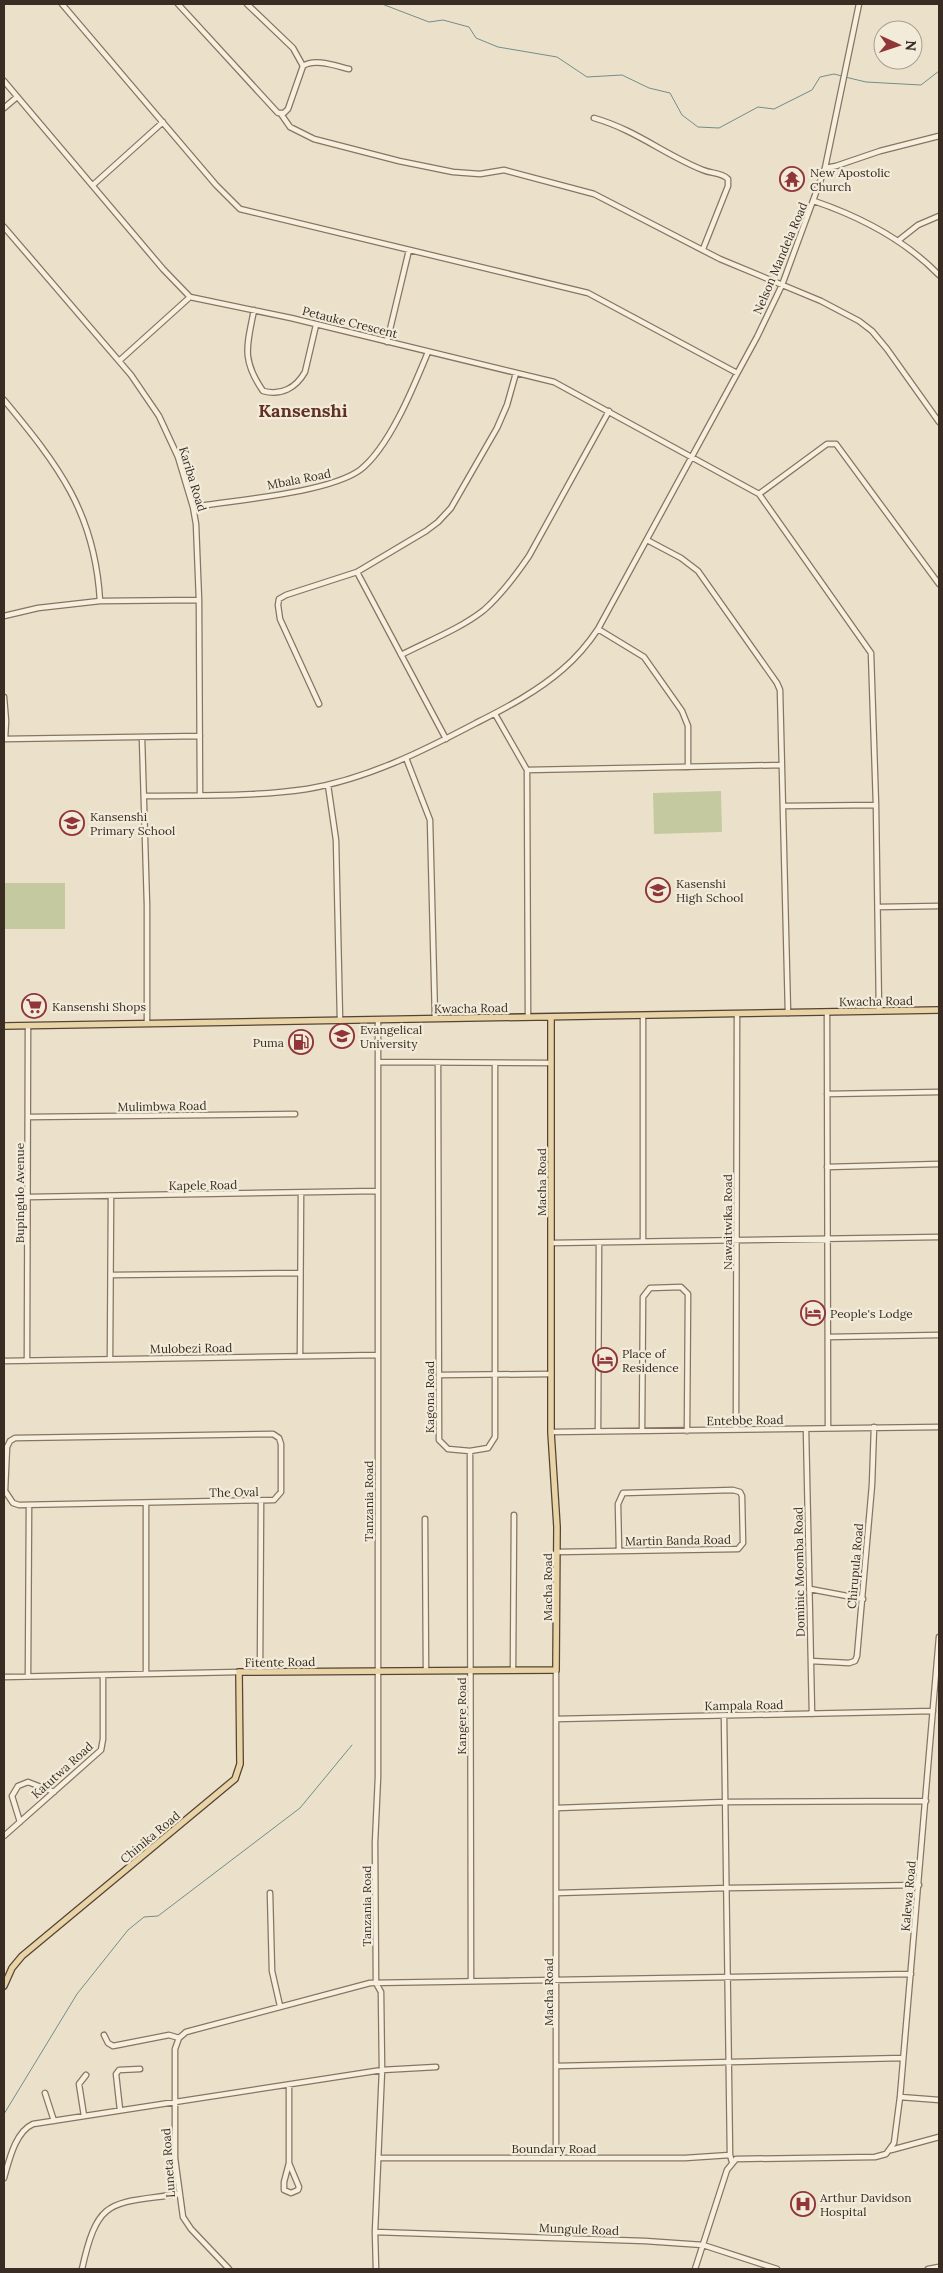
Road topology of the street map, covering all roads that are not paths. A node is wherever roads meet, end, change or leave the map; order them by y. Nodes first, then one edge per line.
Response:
1 (62, 4) edge
2 (178, 4) edge
3 (247, 4) edge
4 (859, 4) edge
5 (303, 66) junction
6 (349, 69) dead end
7 (4, 81) edge
8 (17, 97) junction
9 (4, 108) edge
10 (281, 114) junction
11 (594, 118) dead end
12 (163, 122) junction
13 (939, 136) edge
14 (825, 168) junction
15 (93, 185) junction
16 (814, 201) junction
17 (939, 216) edge
18 (4, 226) edge
19 (899, 240) junction
20 (703, 249) junction
21 (409, 250) junction
22 (939, 275) edge
23 (782, 285) junction
24 (190, 297) junction
25 (254, 310) junction
26 (316, 325) junction
27 (387, 342) junction
28 (428, 352) junction
29 (119, 361) junction
30 (516, 372) junction
31 (737, 374) junction
32 (4, 400) edge
33 (609, 411) junction
34 (939, 422) edge
35 (692, 457) junction
36 (759, 494) junction
37 (193, 507) junction
38 (647, 540) junction
39 (357, 572) junction
40 (939, 584) edge
41 (198, 600) junction
42 (100, 601) junction
43 (4, 616) edge
44 (598, 629) junction
45 (401, 655) junction
46 (4, 698) edge
47 (320, 704) dead end
48 (495, 714) junction
49 (200, 736) junction
50 (142, 738) junction
51 (4, 739) edge
52 (446, 739) junction
53 (406, 758) junction
54 (782, 765) junction
55 (688, 767) junction
56 (527, 770) junction
57 (328, 785) junction
58 (200, 795) junction
59 (144, 796) junction
60 (876, 805) junction
61 (784, 806) junction
62 (939, 906) edge
63 (878, 908) junction
64 (879, 1010) junction
65 (939, 1010) edge
66 (827, 1012) junction
67 (788, 1013) junction
68 (737, 1014) junction
69 (643, 1015) junction
70 (528, 1017) junction
71 (551, 1017) junction
72 (435, 1018) junction
73 (340, 1020) junction
74 (378, 1020) junction
75 (147, 1023) junction
76 (4, 1026) edge
77 (28, 1026) junction
78 (379, 1062) junction
79 (438, 1063) junction
80 (551, 1063) junction
81 (494, 1064) junction
82 (939, 1092) edge
83 (828, 1094) junction
84 (295, 1114) dead end
85 (29, 1117) junction
86 (939, 1164) edge
87 (827, 1167) junction
88 (377, 1191) junction
89 (301, 1193) junction
90 (29, 1197) junction
91 (111, 1197) junction
92 (939, 1237) edge
93 (827, 1238) junction
94 (737, 1240) junction
95 (643, 1241) junction
96 (551, 1243) junction
97 (599, 1243) junction
98 (300, 1273) junction
99 (112, 1275) junction
100 (939, 1335) edge
101 (828, 1337) junction
102 (378, 1355) junction
103 (300, 1356) junction
104 (110, 1359) junction
105 (4, 1361) edge
106 (28, 1361) junction
107 (495, 1374) junction
108 (551, 1374) junction
109 (439, 1375) junction
110 (874, 1427) junction
111 (939, 1427) edge
112 (806, 1428) junction
113 (828, 1428) junction
114 (736, 1430) junction
115 (642, 1431) junction
116 (687, 1431) junction
117 (551, 1432) junction
118 (598, 1432) junction
119 (470, 1451) junction
120 (261, 1502) junction
121 (146, 1503) junction
122 (28, 1505) junction
123 (514, 1515) dead end
124 (425, 1519) dead end
125 (618, 1551) junction
126 (557, 1552) junction
127 (810, 1590) junction
128 (863, 1599) junction
129 (939, 1637) edge
130 (939, 1653) edge
131 (811, 1661) junction
132 (378, 1670) junction
133 (426, 1670) junction
134 (471, 1670) junction
135 (513, 1670) junction
136 (556, 1670) junction
137 (240, 1672) junction
138 (260, 1672) junction
139 (146, 1674) junction
140 (102, 1675) junction
141 (28, 1676) junction
142 (4, 1677) edge
143 (933, 1711) junction
144 (812, 1714) junction
145 (724, 1716) junction
146 (556, 1719) junction
147 (54, 1792) junction
148 (926, 1801) junction
149 (724, 1802) junction
150 (557, 1808) junction
151 (20, 1822) junction
152 (4, 1836) edge
153 (918, 1885) junction
154 (727, 1888) junction
155 (270, 1893) dead end
156 (557, 1893) junction
157 (911, 1974) junction
158 (726, 1976) junction
159 (558, 1980) junction
160 (470, 1981) junction
161 (376, 1983) junction
162 (4, 1986) edge
163 (280, 2006) junction
164 (104, 2034) dead end
165 (178, 2038) junction
166 (903, 2058) junction
167 (728, 2062) junction
168 (436, 2066) dead end
169 (557, 2066) junction
170 (140, 2069) dead end
171 (382, 2070) junction
172 (86, 2075) dead end
173 (289, 2085) junction
174 (45, 2093) dead end
175 (900, 2097) junction
176 (939, 2100) edge
177 (175, 2103) junction
178 (120, 2110) junction
179 (84, 2116) junction
180 (54, 2121) junction
181 (939, 2137) edge
182 (891, 2150) junction
183 (730, 2156) junction
184 (379, 2158) junction
185 (556, 2158) junction
186 (732, 2162) junction
187 (289, 2163) junction
188 (4, 2178) edge
189 (179, 2194) junction
190 (375, 2232) junction
191 (704, 2245) junction
192 (939, 2266) edge
193 (82, 2269) edge
194 (228, 2269) edge
195 (376, 2269) edge
196 (695, 2269) edge
197 (777, 2269) edge
198 (928, 2269) edge

1 - 12 street
2 - 10 street
3 - 5 street
4 - 14 street
5 - 6 street
5 - 10 street
7 - 8 street
8 - 9 street
8 - 15 street
10 - 20 street
11 - 20 street
12 - 15 street
12 - 21 street
13 - 14 street
14 - 16 street
15 - 24 street
16 - 19 street, Nelson Mandela Road
16 - 23 street, Nelson Mandela Road
17 - 19 street
18 - 29 street, Kariba Road
19 - 22 street, Nelson Mandela Road
20 - 23 street
21 - 27 street
21 - 31 street
23 - 31 street, Nelson Mandela Road
23 - 34 street
24 - 25 street, Petauke Crescent
24 - 29 street
25 - 26 street, Petauke Crescent
25 - 26 street
26 - 27 street, Petauke Crescent
27 - 28 street, Petauke Crescent
28 - 30 street, Petauke Crescent
28 - 37 street, Mbala Road
29 - 37 street, Kariba Road
30 - 33 street, Petauke Crescent
30 - 39 street
31 - 35 street, Nelson Mandela Road
32 - 42 street
33 - 35 street, Petauke Crescent
33 - 45 street
35 - 36 street, Petauke Crescent
35 - 38 street, Nelson Mandela Road
36 - 40 street
36 - 60 street
37 - 41 street, Kariba Road
38 - 44 street, Nelson Mandela Road
38 - 54 street
39 - 45 street
39 - 47 street
41 - 42 street
41 - 49 street, Kariba Road
42 - 43 street
44 - 48 street, Nelson Mandela Road
44 - 55 street
45 - 52 street
46 - 51 street
48 - 52 street, Nelson Mandela Road
48 - 56 street
49 - 50 street
49 - 58 street, Kariba Road
50 - 51 street
50 - 59 street
52 - 53 street, Nelson Mandela Road
53 - 57 street, Nelson Mandela Road
53 - 72 street
54 - 55 street
54 - 61 street
55 - 56 street
56 - 70 street
57 - 58 street, Nelson Mandela Road
57 - 73 street
58 - 59 street, Nelson Mandela Road
59 - 75 street
60 - 61 street
60 - 63 street
61 - 67 street
62 - 63 street
63 - 64 street
64 - 65 main road, Kwacha Road
64 - 66 main road, Kwacha Road
66 - 67 main road, Kwacha Road
66 - 83 street
67 - 68 main road, Kwacha Road
68 - 69 main road, Kwacha Road
68 - 94 street, Nawaitwika Road
69 - 71 main road, Kwacha Road
69 - 95 street
70 - 71 main road, Kwacha Road
70 - 72 main road, Kwacha Road
71 - 80 main road, Macha Road
72 - 74 main road, Kwacha Road
73 - 74 main road, Kwacha Road
73 - 75 main road, Kwacha Road
74 - 78 street, Tanzania Road
75 - 77 main road, Kwacha Road
76 - 77 main road, Kwacha Road
77 - 85 street, Bupingulo Avenue
78 - 79 street
78 - 88 street, Tanzania Road
79 - 81 street
79 - 109 street, Kagona Road
80 - 81 street
80 - 96 main road, Macha Road
81 - 107 street
82 - 83 street
83 - 87 street
84 - 85 street, Mulimbwa Road
85 - 90 street, Bupingulo Avenue
86 - 87 street
87 - 93 street
88 - 89 street, Kapele Road
88 - 102 street, Tanzania Road
89 - 91 street, Kapele Road
89 - 98 street
90 - 91 street, Kapele Road
90 - 106 street, Bupingulo Avenue
91 - 99 street
92 - 93 street
93 - 94 street
93 - 101 street
94 - 95 street
94 - 114 street, Nawaitwika Road
95 - 97 street
96 - 97 street
96 - 108 main road, Macha Road
97 - 118 street
98 - 99 street
98 - 103 street
99 - 104 street
100 - 101 street
101 - 113 street
102 - 103 street, Mulobezi Road
102 - 132 street, Tanzania Road
103 - 104 street, Mulobezi Road
104 - 106 street, Mulobezi Road
105 - 106 street, Mulobezi Road
107 - 108 street
107 - 109 street
107 - 119 street
108 - 117 main road, Macha Road
109 - 119 street, Kagona Road
110 - 111 street, Entebbe Road
110 - 113 street, Entebbe Road
110 - 128 street, Chirupula Road
112 - 113 street, Entebbe Road
112 - 114 street, Entebbe Road
112 - 127 street, Dominic Moomba Road
114 - 116 street, Entebbe Road
115 - 116 street, Entebbe Road
115 - 116 street
115 - 118 street, Entebbe Road
117 - 118 street, Entebbe Road
117 - 126 main road, Macha Road
119 - 134 street, Kangere Road
120 - 121 street, The Oval
120 - 122 street, The Oval
120 - 138 street
121 - 122 street, The Oval
121 - 139 street
122 - 141 street
123 - 135 street
124 - 133 street
125 - 125 street, Martin Banda Road
125 - 126 street, Martin Banda Road
126 - 136 main road, Macha Road
127 - 128 street
127 - 131 street, Dominic Moomba Road
128 - 131 street, Chirupula Road
129 - 130 street, Kalewa Road
130 - 143 street, Kalewa Road
131 - 144 street, Dominic Moomba Road
132 - 133 main road, Fitente Road
132 - 138 main road, Fitente Road
132 - 161 street, Tanzania Road
133 - 134 main road, Fitente Road
134 - 135 main road, Fitente Road
134 - 160 street, Kangere Road
135 - 136 main road, Fitente Road
136 - 146 street, Macha Road
137 - 138 main road, Fitente Road
137 - 139 street, Fitente Road
137 - 162 main road, Chinika Road
139 - 140 street, Fitente Road
140 - 141 street, Fitente Road
140 - 147 street, Katutwa Road
141 - 142 street, Fitente Road
143 - 144 street, Kampala Road
143 - 148 street, Kalewa Road
144 - 145 street, Kampala Road
145 - 146 street, Kampala Road
145 - 149 street
146 - 150 street, Macha Road
147 - 151 street, Katutwa Road
147 - 151 street
148 - 149 street
148 - 153 street, Kalewa Road
149 - 150 street
149 - 154 street
150 - 156 street, Macha Road
151 - 152 street, Katutwa Road
153 - 154 street
153 - 157 street, Kalewa Road
154 - 156 street
154 - 158 street
155 - 163 street
156 - 159 street, Macha Road
157 - 158 street
157 - 166 street, Kalewa Road
158 - 159 street
158 - 167 street
159 - 160 street
159 - 169 street, Macha Road
160 - 161 street
161 - 163 street
161 - 171 street, Tanzania Road
163 - 165 street
164 - 165 street
165 - 177 street, Luneta Road
166 - 167 street
166 - 175 street, Kalewa Road
167 - 169 street
167 - 183 street
168 - 171 street
169 - 185 street, Macha Road
170 - 178 street
171 - 173 street
171 - 184 street, Tanzania Road
172 - 179 street
173 - 177 street
173 - 187 street
174 - 180 street
175 - 176 street
175 - 182 street, Kalewa Road
177 - 178 street
177 - 189 street, Luneta Road
178 - 179 street
179 - 180 street
180 - 188 street
181 - 182 street
182 - 186 street
183 - 185 street, Boundary Road
183 - 186 street
184 - 185 street, Boundary Road
184 - 190 street, Tanzania Road
186 - 191 street
187 - 187 street
189 - 193 street
189 - 194 street, Luneta Road
190 - 191 street, Mungule Road
190 - 195 street, Tanzania Road
191 - 196 street
191 - 197 street, Mungule Road
192 - 198 street

